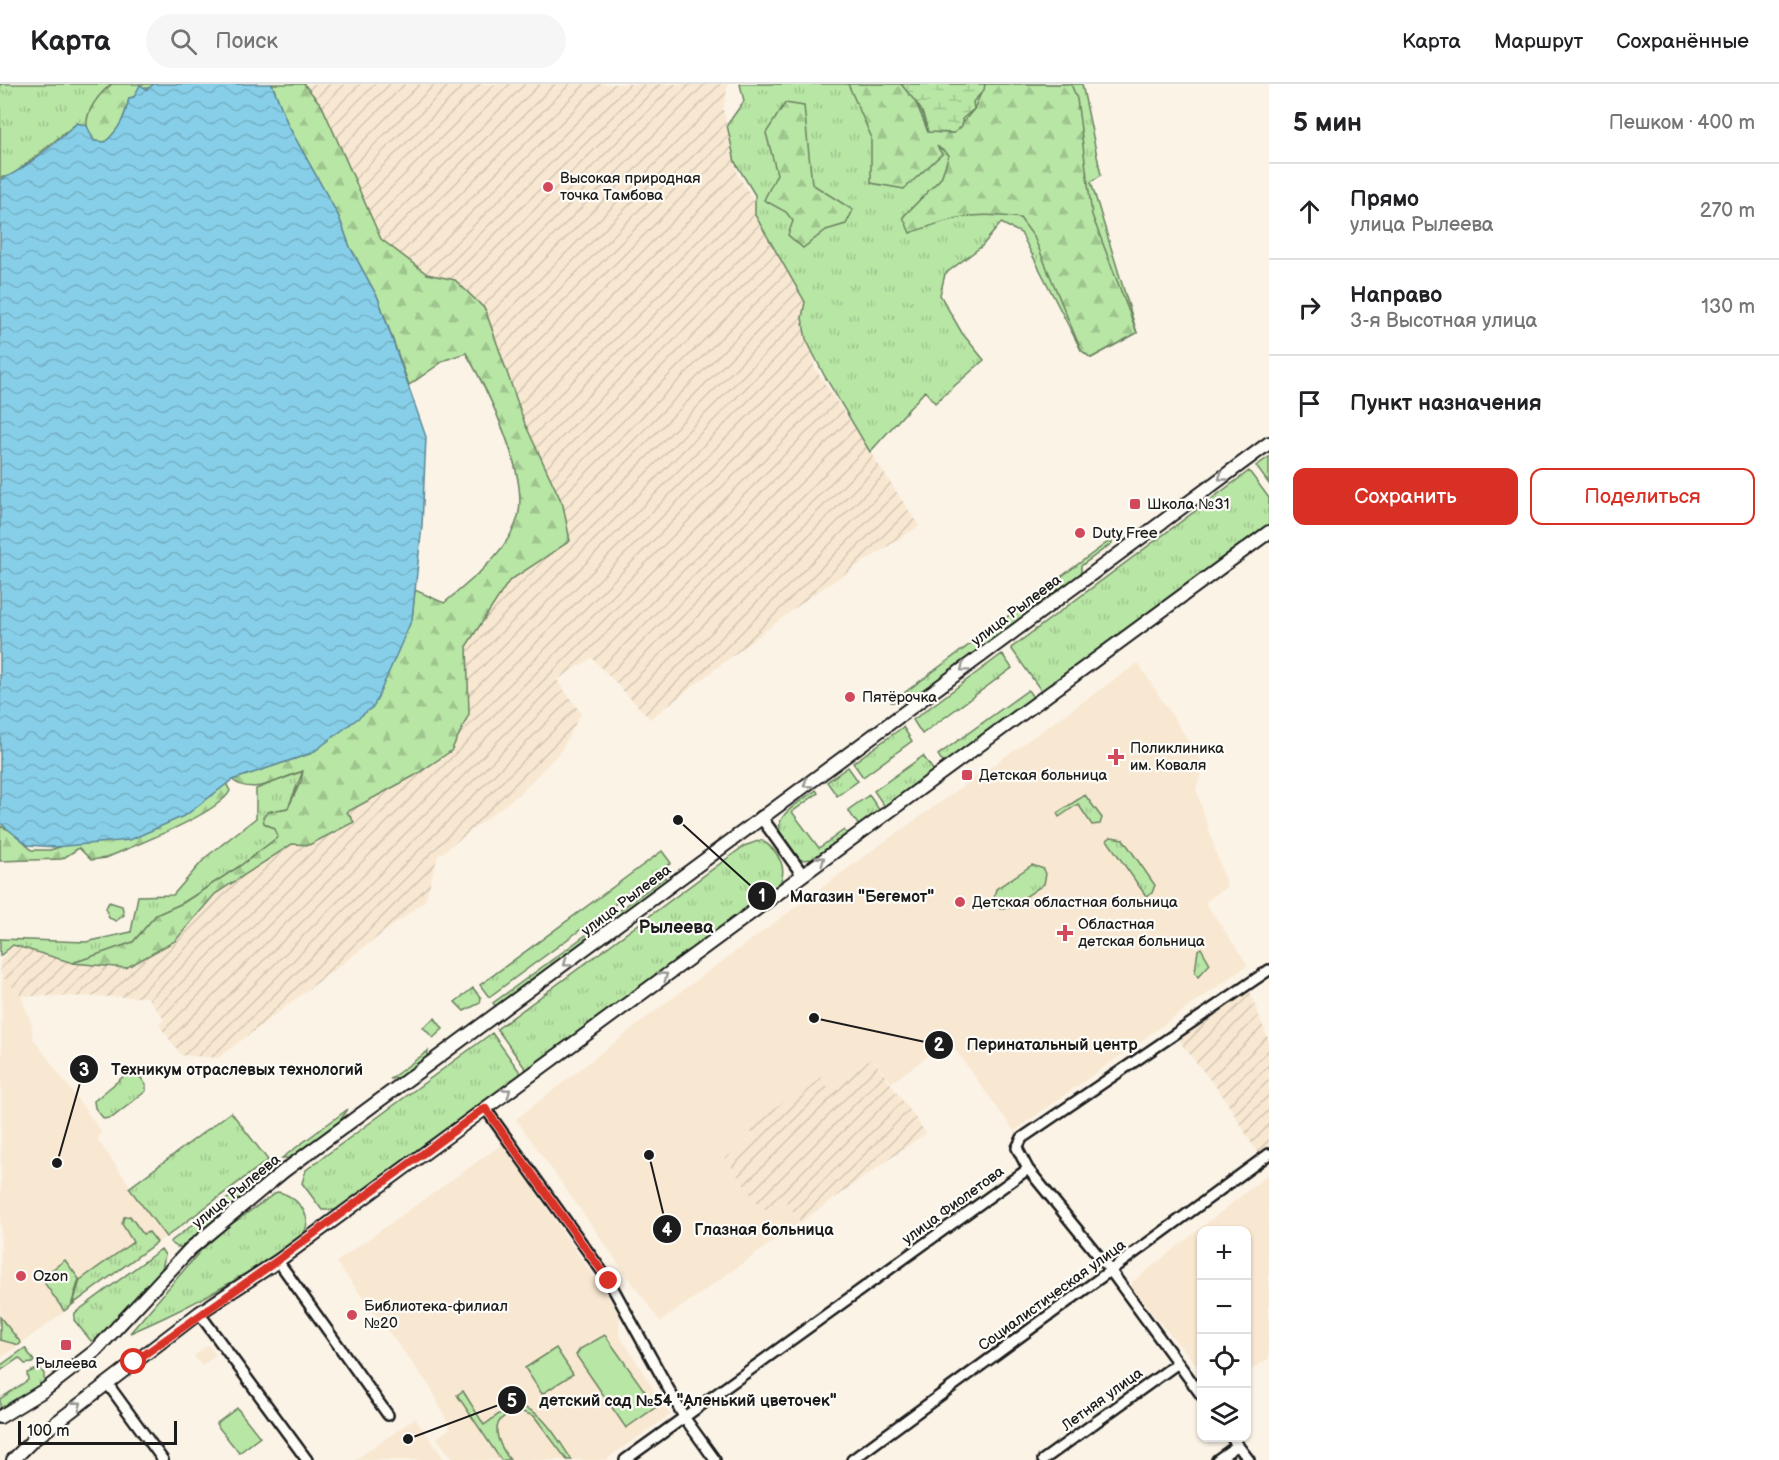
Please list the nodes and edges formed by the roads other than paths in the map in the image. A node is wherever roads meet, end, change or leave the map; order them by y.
1 (1269, 442) edge
2 (1269, 532) edge
3 (761, 817) junction
4 (802, 874) junction
5 (1269, 970) edge
6 (485, 1108) junction
7 (1269, 1154) edge
8 (1028, 1169) junction
9 (278, 1260) junction
10 (1110, 1270) junction
11 (199, 1314) junction
12 (1178, 1363) junction
13 (107, 1383) junction
14 (1197, 1389) edge
15 (388, 1415) dead end
16 (0, 1417) edge
17 (684, 1417) junction
18 (1234, 1442) edge
19 (1236, 1442) edge
20 (13, 1460) edge
21 (163, 1460) edge
22 (307, 1460) edge
23 (625, 1460) edge
24 (715, 1460) edge
25 (852, 1460) edge
26 (1043, 1460) edge
27 (1216, 1460) edge
28 (1249, 1460) edge

1 -> 3 main road, улица Рылеева
4 -> 2 main road
3 - 4 street
3 -> 16 main road, улица Рылеева
6 -> 4 main road
5 - 8 street, улица Фиолетова
6 - 9 main road
6 - 17 street
7 - 10 street, Социалистическая улица
8 - 10 street
8 - 17 street, улица Фиолетова
9 - 11 main road
9 - 15 street
10 - 12 street
10 - 25 street, Социалистическая улица
11 - 13 main road
11 - 22 street
12 - 14 street
12 - 26 street, Летняя улица
20 -> 13 main road
13 - 21 street
17 - 23 street, улица Фиолетова
17 - 24 street
18 - 27 street
19 - 28 street

